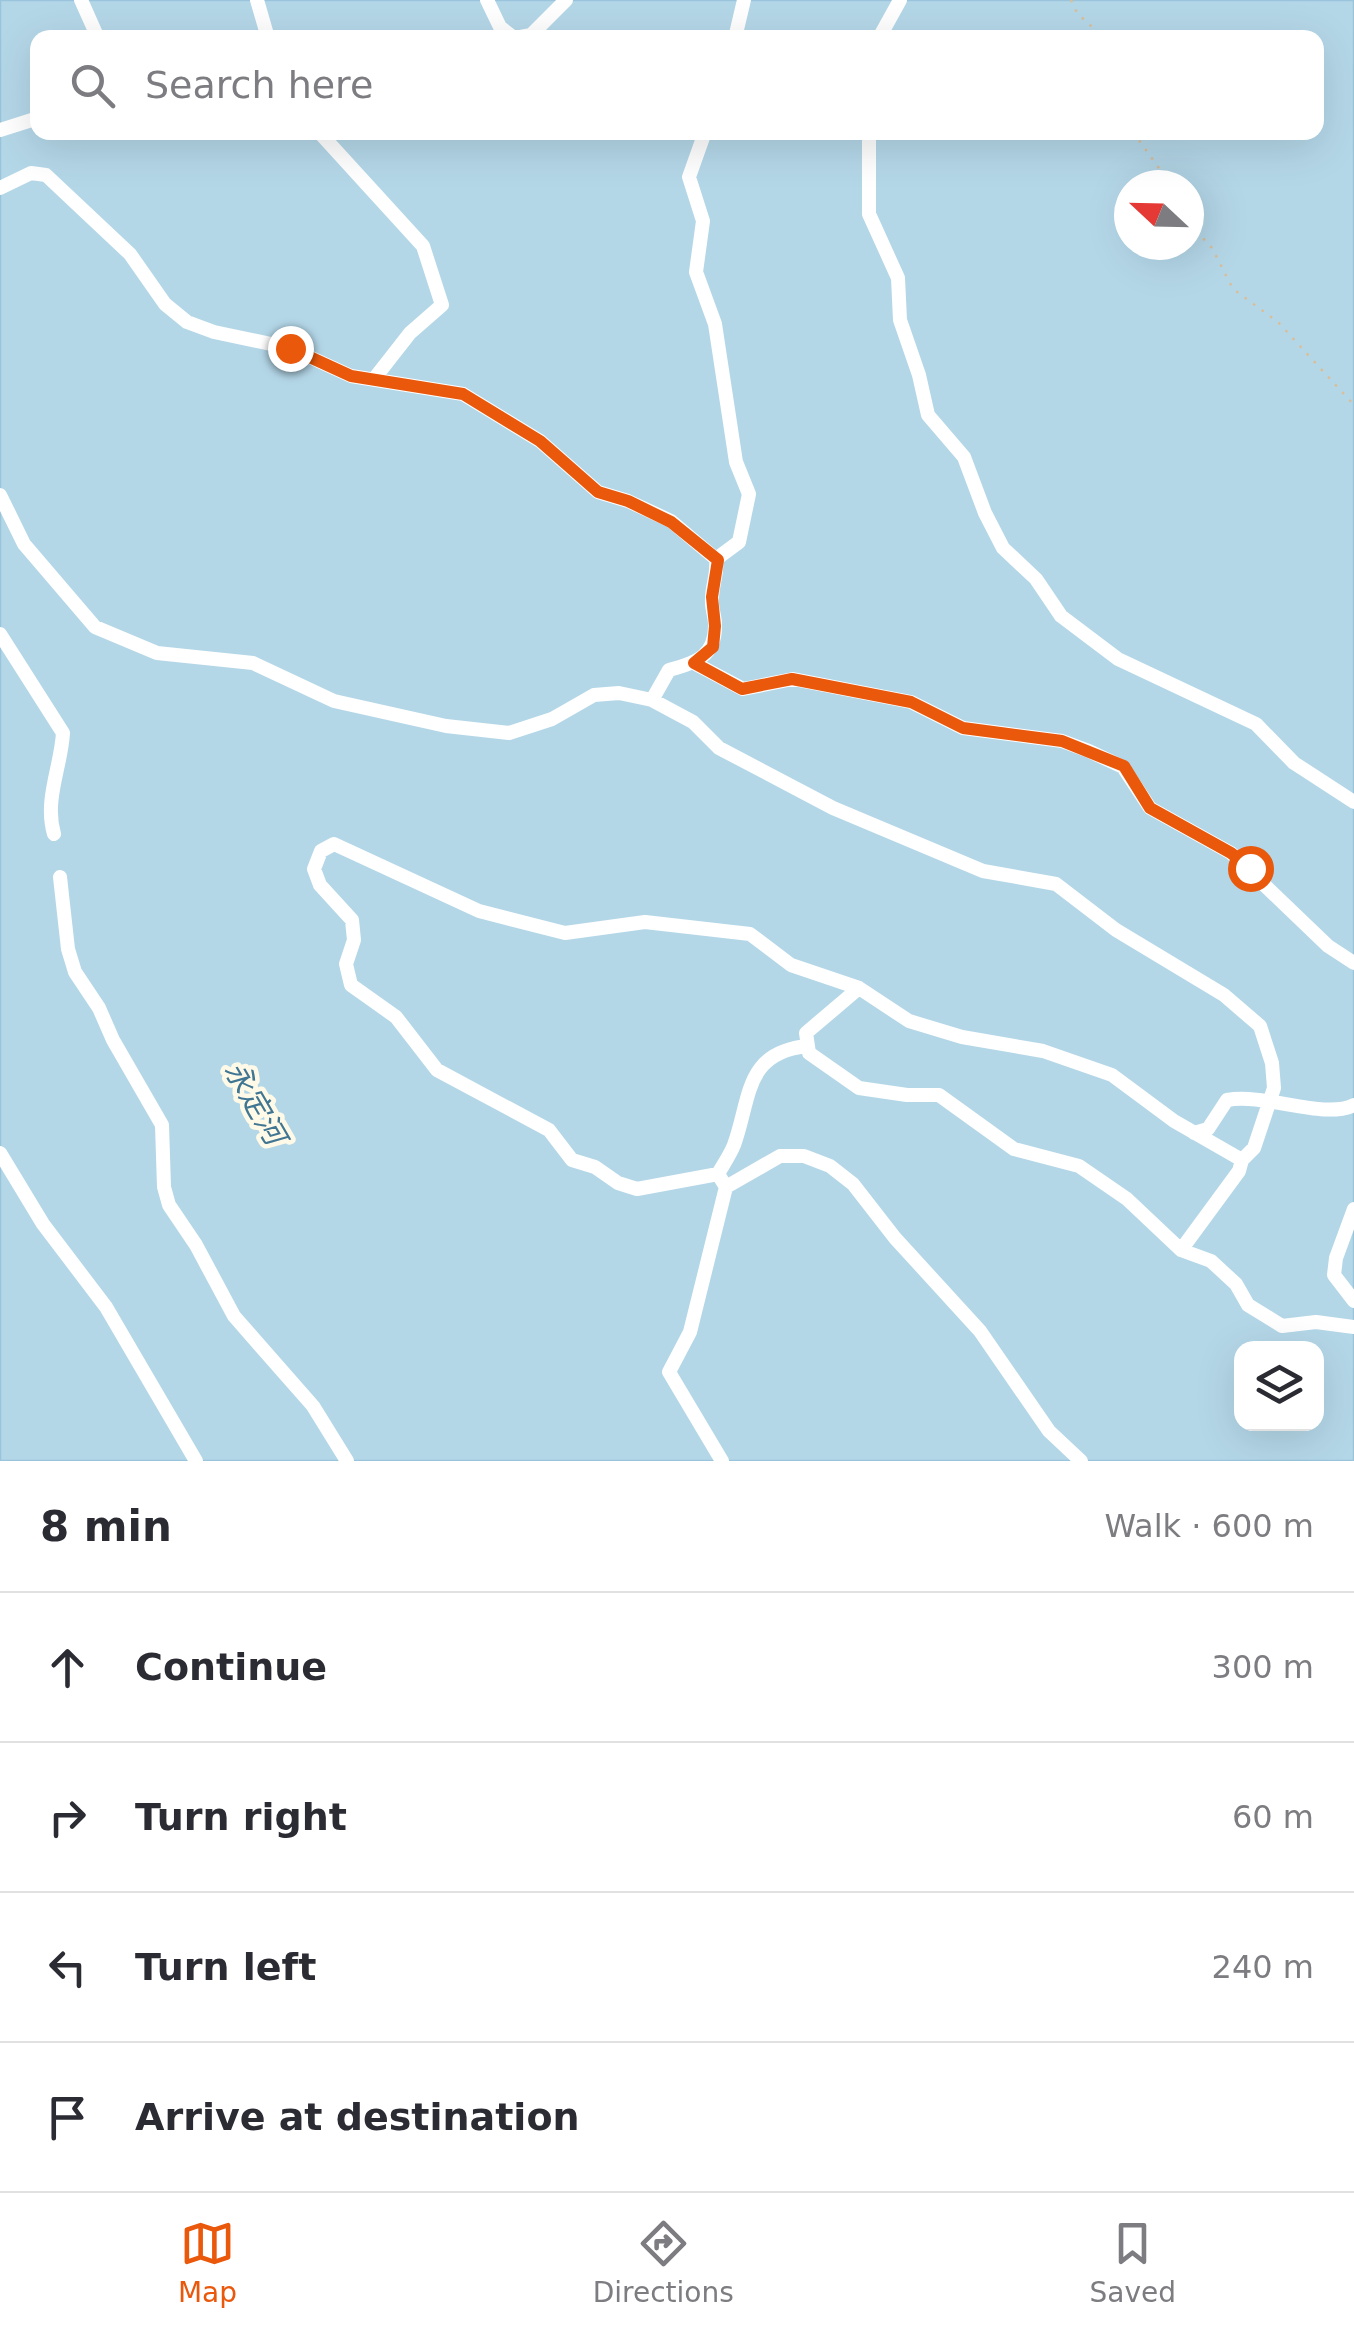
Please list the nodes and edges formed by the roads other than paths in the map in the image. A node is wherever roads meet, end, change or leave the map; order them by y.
1 (80, 0) edge
2 (257, 0) edge
3 (487, 0) edge
4 (566, 0) edge
5 (744, 0) edge
6 (900, 0) edge
7 (94, 30) edge
8 (266, 30) edge
9 (504, 30) edge
10 (537, 30) edge
11 (737, 30) edge
12 (883, 30) edge
13 (30, 121) edge
14 (0, 130) edge
15 (326, 140) edge
16 (701, 140) edge
17 (869, 140) edge
18 (0, 188) edge
19 (374, 379) junction
20 (0, 494) edge
21 (716, 559) junction
22 (0, 634) edge
23 (694, 663) junction
24 (652, 700) junction
25 (1354, 802) edge
26 (54, 834) dead end
27 (60, 877) dead end
28 (1354, 962) edge
29 (859, 988) junction
30 (808, 1046) junction
31 (1270, 1099) junction
32 (1354, 1105) edge
33 (1194, 1132) junction
34 (0, 1154) edge
35 (1242, 1160) junction
36 (722, 1180) junction
37 (1354, 1209) edge
38 (1180, 1250) junction
39 (1354, 1301) edge
40 (1354, 1328) edge
41 (196, 1461) edge
42 (347, 1461) edge
43 (722, 1461) edge
44 (1081, 1461) edge

1 - 7 street
2 - 8 street
3 - 9 street
4 - 10 street
5 - 11 street
6 - 12 street
13 - 14 street
15 - 19 street
16 - 21 street
17 - 25 street
18 - 19 street
19 - 21 street
20 - 24 street
21 - 23 street
22 - 26 street
23 - 24 street
23 - 28 street
24 - 31 street
27 - 42 street
29 - 30 street
29 - 33 street
29 - 36 street
30 - 36 street
30 - 38 street
31 - 32 street
31 - 33 street
31 - 35 street
33 - 35 street
34 - 41 street
35 - 38 street
36 - 43 street
36 - 44 street
37 - 39 street
38 - 40 street

